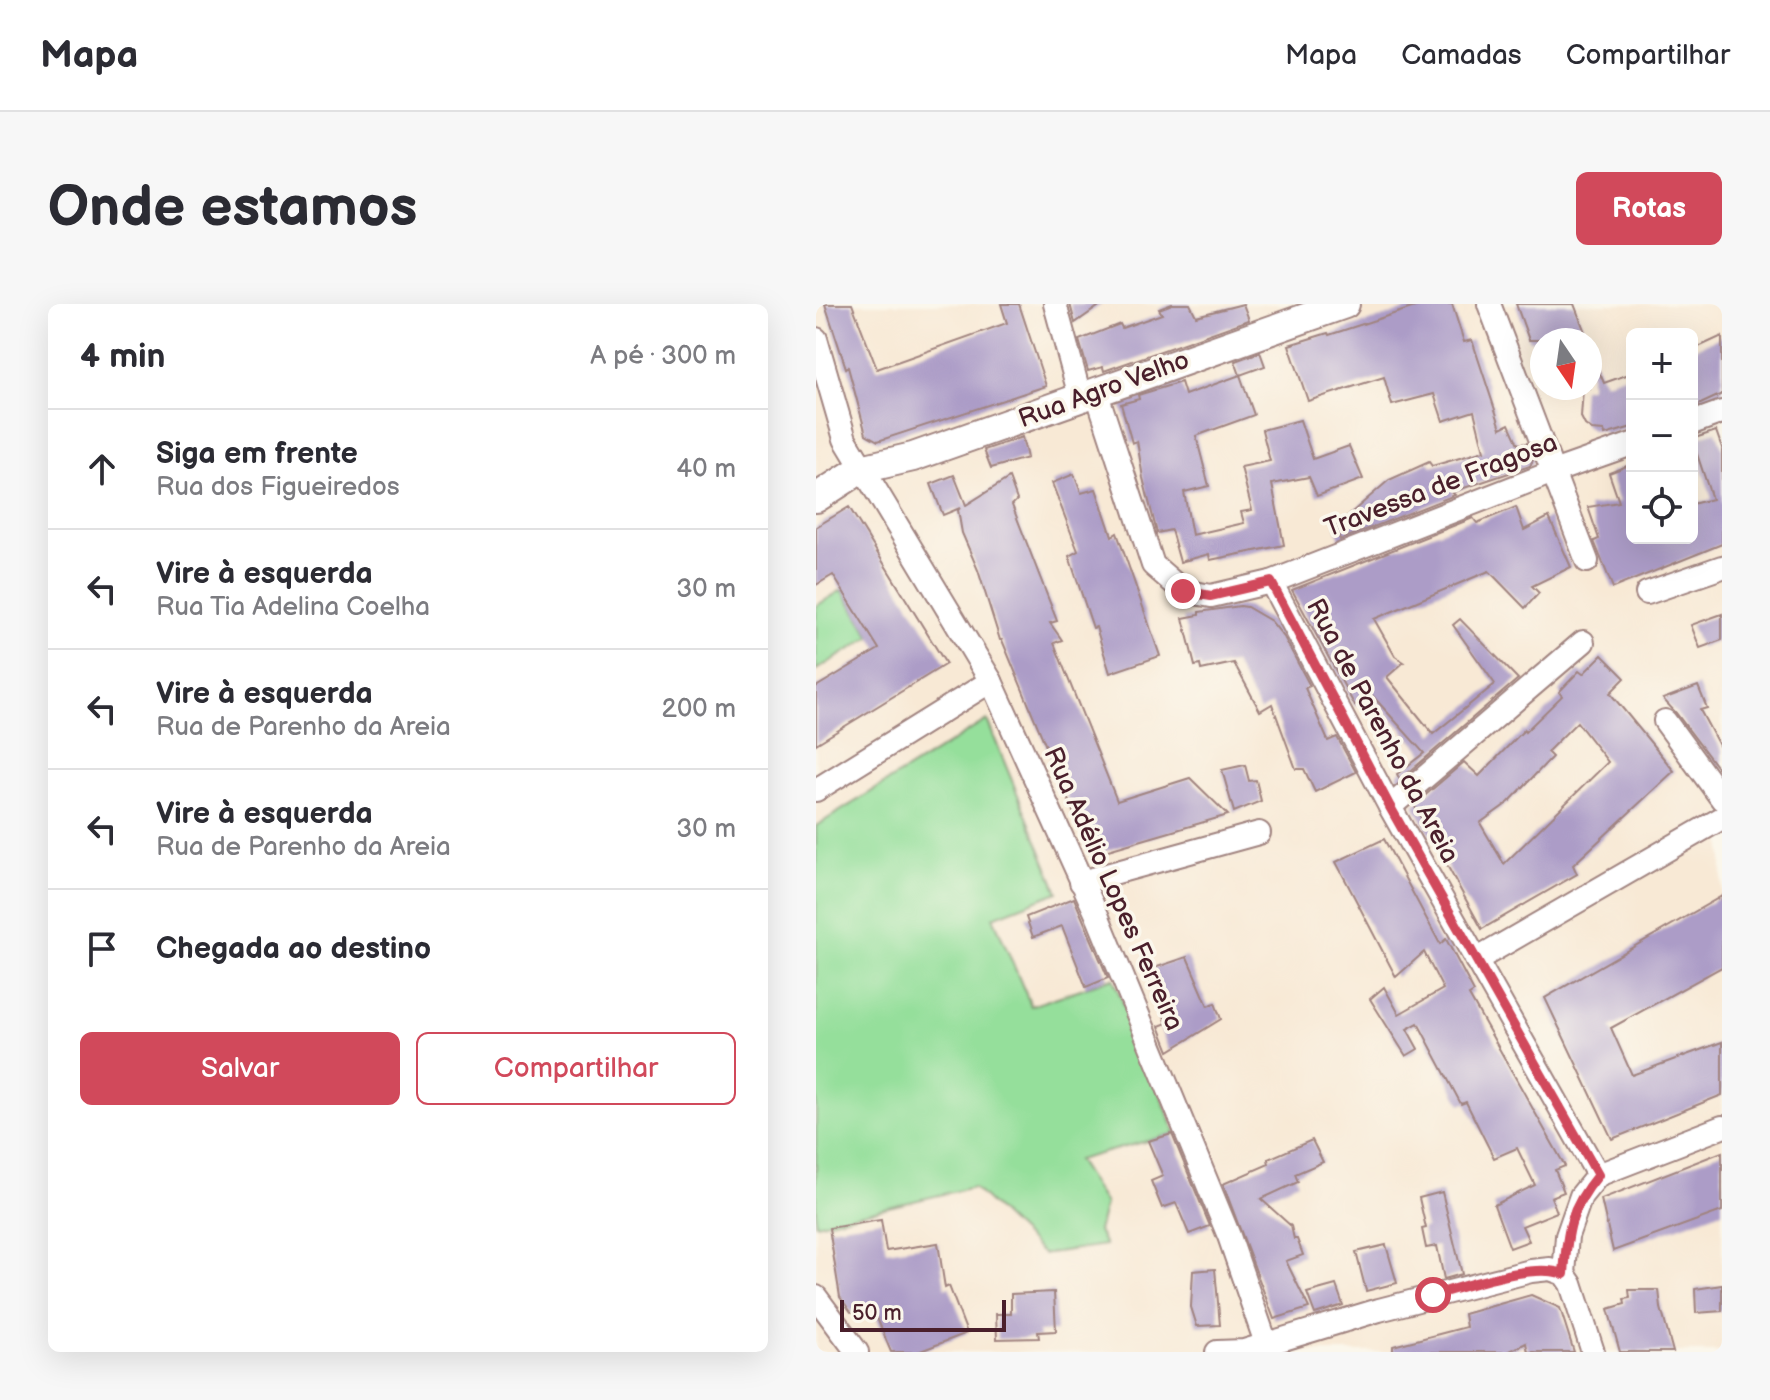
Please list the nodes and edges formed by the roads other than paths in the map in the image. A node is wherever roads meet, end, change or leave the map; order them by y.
1 (1055, 304) edge
2 (1345, 304) edge
3 (1489, 304) edge
4 (816, 339) edge
5 (1089, 397) junction
6 (1722, 412) edge
7 (1698, 421) edge
8 (1626, 446) edge
9 (861, 469) junction
10 (1553, 472) junction
11 (816, 498) edge
12 (1587, 561) dead end
13 (1722, 567) edge
14 (1271, 582) junction
15 (1647, 593) dead end
16 (1583, 642) dead end
17 (991, 681) junction
18 (1665, 721) dead end
19 (816, 790) edge
20 (1722, 799) edge
21 (1390, 807) junction
22 (1722, 818) edge
23 (1259, 833) dead end
24 (1081, 882) junction
25 (1476, 960) junction
26 (1722, 1127) edge
27 (1598, 1175) junction
28 (1564, 1274) junction
29 (816, 1297) edge
30 (1268, 1348) edge
31 (857, 1352) edge
32 (1217, 1352) edge
33 (1593, 1352) edge

1 - 5 street, Rua de Parenho da Areia
2 - 5 street, Rua Agro Velho
3 - 10 street
4 - 9 street, Rua Adélio Lopes Ferreira
5 - 9 street, Rua Agro Velho
5 - 14 street, Rua de Parenho da Areia
6 - 7 street
8 - 10 street, Travessa de Fragosa
9 - 11 street, Rua Agro Velho
9 - 17 street, Rua Adélio Lopes Ferreira
10 - 12 street
10 - 14 street, Travessa de Fragosa
13 - 15 street
14 - 21 street, Rua de Parenho da Areia
16 - 21 street
17 - 19 street
17 - 24 street, Rua Adélio Lopes Ferreira
18 - 20 street
21 - 25 street, Rua de Parenho da Areia
22 - 25 street
23 - 24 street
24 - 30 street, Rua Adélio Lopes Ferreira
25 - 27 street, Rua de Parenho da Areia
26 - 27 street
27 - 28 street
28 - 30 street
28 - 33 street
29 - 31 street
30 - 32 street

